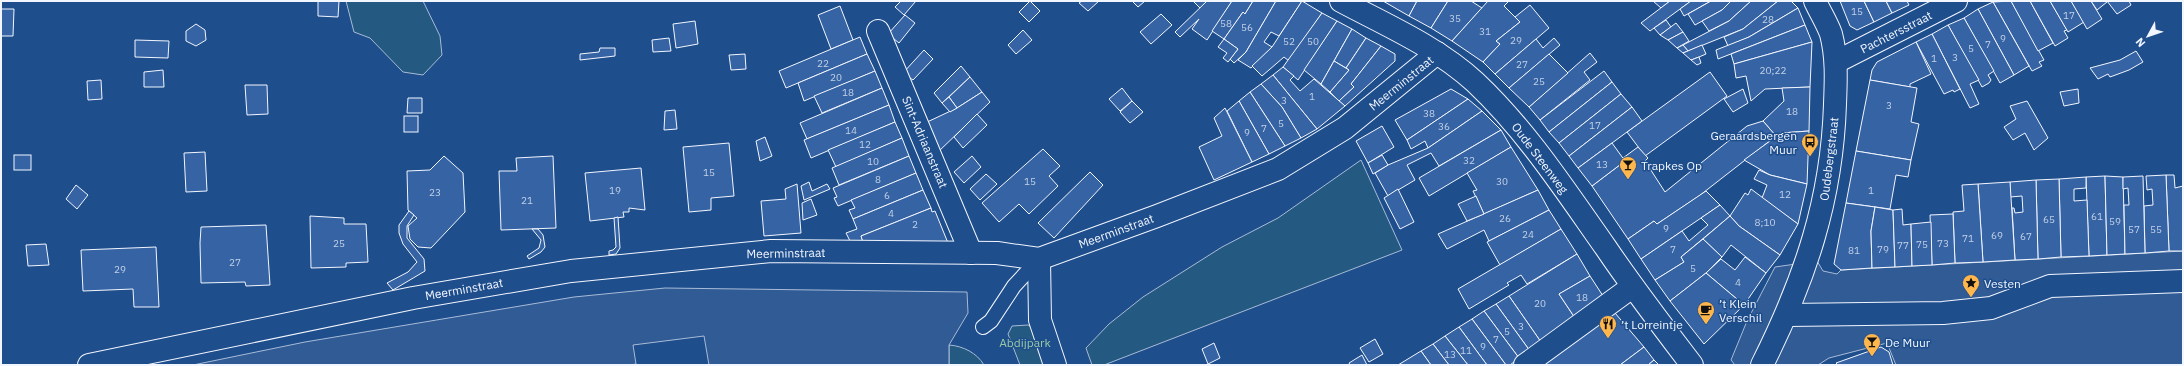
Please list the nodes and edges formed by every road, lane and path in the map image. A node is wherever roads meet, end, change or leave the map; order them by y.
1 (1341, 1) edge
2 (1815, 1) edge
3 (1956, 1) edge
4 (878, 31) dead end
5 (1438, 53) junction
6 (1836, 62) junction
7 (971, 253) junction
8 (1039, 259) junction
9 (2183, 280) edge
10 (1632, 287) junction
11 (1788, 315) junction
12 (984, 327) dead end
13 (89, 365) edge
14 (1054, 365) edge
15 (1525, 365) edge
16 (1692, 365) edge
17 (1762, 365) edge

1 - 5 street, Oude Steenweg
2 - 6 street, Oudebergstraat
3 - 6 street, Pachtersstraat
4 - 7 street, Sint-Adriaanstraat
5 - 8 street, Meerminstraat
5 - 10 street, Oude Steenweg
6 - 11 street, Oudebergstraat
7 - 8 street, Meerminstraat
7 - 13 street, Meerminstraat
8 - 12 lane
8 - 14 street
9 - 11 street
10 - 15 street
10 - 16 street, Oude Steenweg
11 - 17 street

